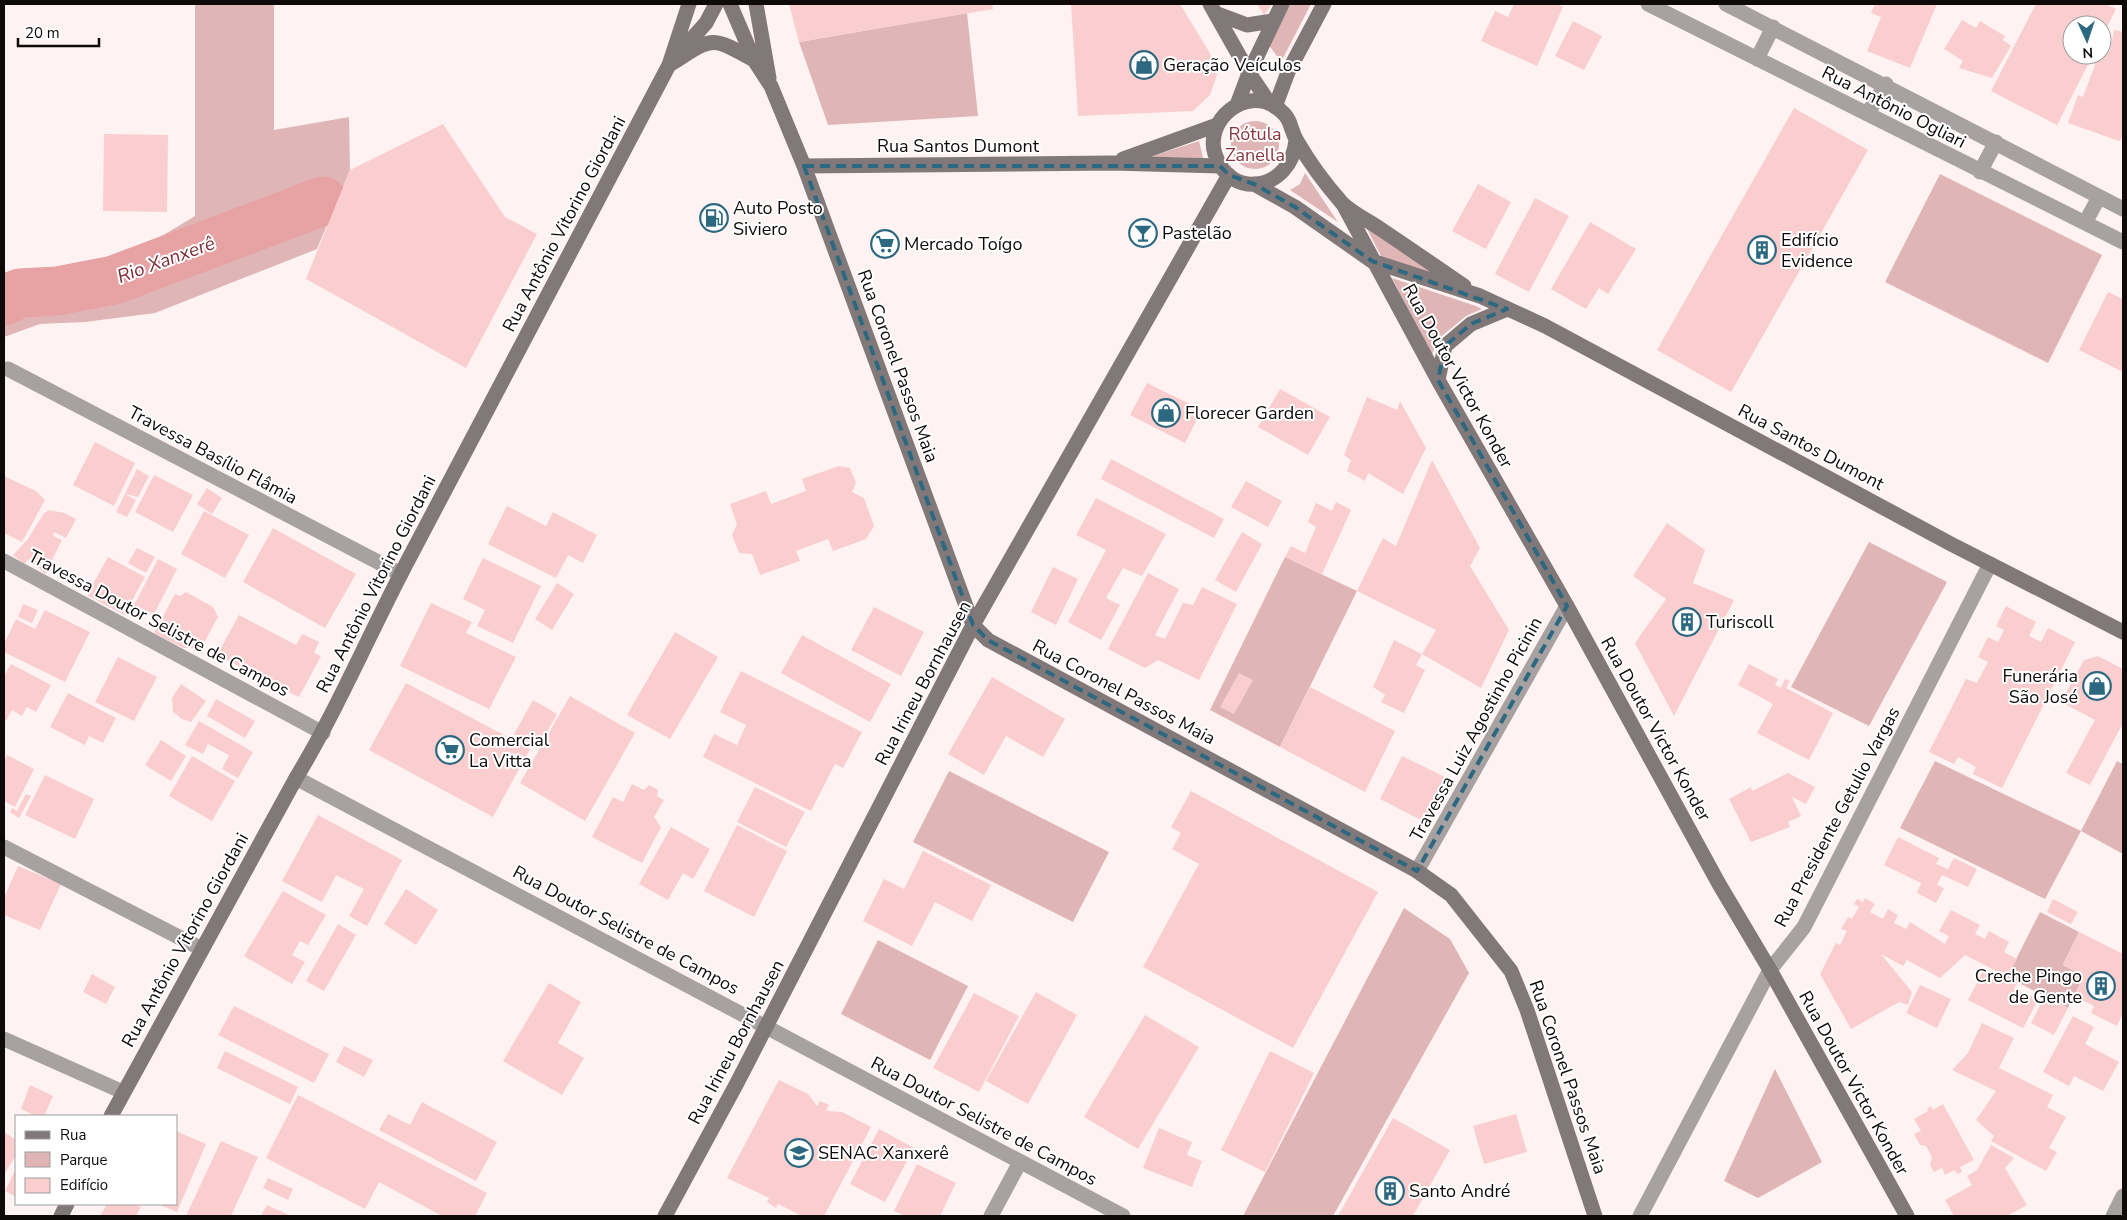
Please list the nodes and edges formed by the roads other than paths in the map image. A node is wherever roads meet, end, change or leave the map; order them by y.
1 (689, 4) edge
2 (716, 4) edge
3 (730, 4) edge
4 (756, 4) edge
5 (1282, 4) edge
6 (1323, 4) edge
7 (1648, 4) edge
8 (1726, 4) edge
9 (1213, 8) edge
10 (1273, 21) junction
11 (1773, 27) junction
12 (1756, 59) junction
13 (754, 60) junction
14 (669, 65) junction
15 (1249, 73) junction
16 (1886, 84) junction
17 (771, 86) junction
18 (1237, 105) junction
19 (1273, 105) junction
20 (1867, 114) junction
21 (1217, 124) junction
22 (1296, 140) junction
23 (1996, 142) junction
24 (1112, 163) junction
25 (804, 166) junction
26 (1224, 170) junction
27 (1980, 172) junction
28 (1254, 184) junction
29 (2099, 197) junction
30 (1343, 204) junction
31 (2123, 209) edge
32 (2085, 223) junction
33 (2123, 242) edge
34 (1372, 260) junction
35 (1480, 296) junction
36 (1507, 309) junction
37 (8, 369) dead end
38 (1438, 380) junction
39 (4, 561) edge
40 (1990, 564) junction
41 (401, 574) junction
42 (1567, 606) junction
43 (973, 625) junction
44 (2123, 632) edge
45 (323, 732) junction
46 (296, 778) junction
47 (4, 847) edge
48 (1417, 871) junction
49 (202, 949) junction
50 (1770, 970) junction
51 (767, 1026) junction
52 (4, 1039) edge
53 (123, 1092) junction
54 (112, 1115) edge
55 (1020, 1162) junction
56 (2123, 1196) edge
57 (666, 1216) edge
58 (991, 1216) edge
59 (1123, 1216) edge
60 (1596, 1216) edge
61 (1640, 1216) edge
62 (1907, 1216) edge
63 (2113, 1216) edge

1 - 14 main road, Rua Antônio Vitorino Giordani
2 - 14 main road, Rua Antônio Vitorino Giordani
3 - 13 main road, Rua Coronel Passos Maia
4 - 17 main road, Rua Coronel Passos Maia
5 - 10 main road
6 - 19 main road
7 - 12 street, Rua Antônio Ogliari
8 - 11 street, Rua Antônio Ogliari
9 - 10 main road
9 - 15 main road
10 - 15 main road
11 - 12 street
11 - 16 street, Rua Antônio Ogliari
12 - 20 street, Rua Antônio Ogliari
13 - 14 main road
13 - 17 main road, Rua Coronel Passos Maia
14 - 41 main road, Rua Antônio Vitorino Giordani
15 - 18 main road
15 - 19 main road
16 - 20 street
16 - 23 street, Rua Antônio Ogliari
17 - 25 main road, Rua Coronel Passos Maia
18 - 19 main road
18 - 21 main road
19 - 22 main road
20 - 27 street, Rua Antônio Ogliari
21 - 24 main road
21 - 26 main road
22 - 28 main road
22 - 30 main road, Rua Santos Dumont
23 - 27 street
23 - 29 street, Rua Antônio Ogliari
24 - 25 main road, Rua Santos Dumont
24 - 26 main road, Rua Santos Dumont
25 - 43 main road, Rua Coronel Passos Maia
26 - 28 main road
26 - 43 main road, Rua Irineu Bornhausen
27 - 32 street, Rua Antônio Ogliari
28 - 34 main road
29 - 31 street, Rua Antônio Ogliari
29 - 32 street
30 - 34 main road, Rua Doutor Victor Konder
30 - 35 main road, Rua Santos Dumont
32 - 33 street, Rua Antônio Ogliari
34 - 35 main road, Rua Santos Dumont
34 - 38 main road, Rua Doutor Victor Konder
35 - 36 main road, Rua Santos Dumont
36 - 38 main road
36 - 40 main road, Rua Santos Dumont
37 - 41 street, Travessa Basílio Flâmia
38 - 42 main road, Rua Doutor Victor Konder
39 - 45 street, Travessa Doutor Selistre de Campos
40 - 44 main road, Rua Santos Dumont
40 - 50 street, Rua Presidente Getulio Vargas
41 - 45 main road, Rua Antônio Vitorino Giordani
42 - 48 street, Travessa Luiz Agostinho Picinin
42 - 50 main road, Rua Doutor Victor Konder
43 - 48 main road, Rua Coronel Passos Maia
43 - 51 main road, Rua Irineu Bornhausen
45 - 46 main road, Rua Antônio Vitorino Giordani
46 - 49 main road, Rua Antônio Vitorino Giordani
46 - 51 street, Rua Doutor Selistre de Campos
47 - 49 street
48 - 60 main road, Rua Coronel Passos Maia
49 - 53 main road, Rua Antônio Vitorino Giordani
50 - 61 street, Rua Presidente Getulio Vargas
50 - 62 main road, Rua Doutor Victor Konder
51 - 55 street, Rua Doutor Selistre de Campos
51 - 57 main road, Rua Irineu Bornhausen
52 - 53 street
53 - 54 main road, Rua Antônio Vitorino Giordani
55 - 58 street
55 - 59 street, Rua Doutor Selistre de Campos
56 - 63 street

